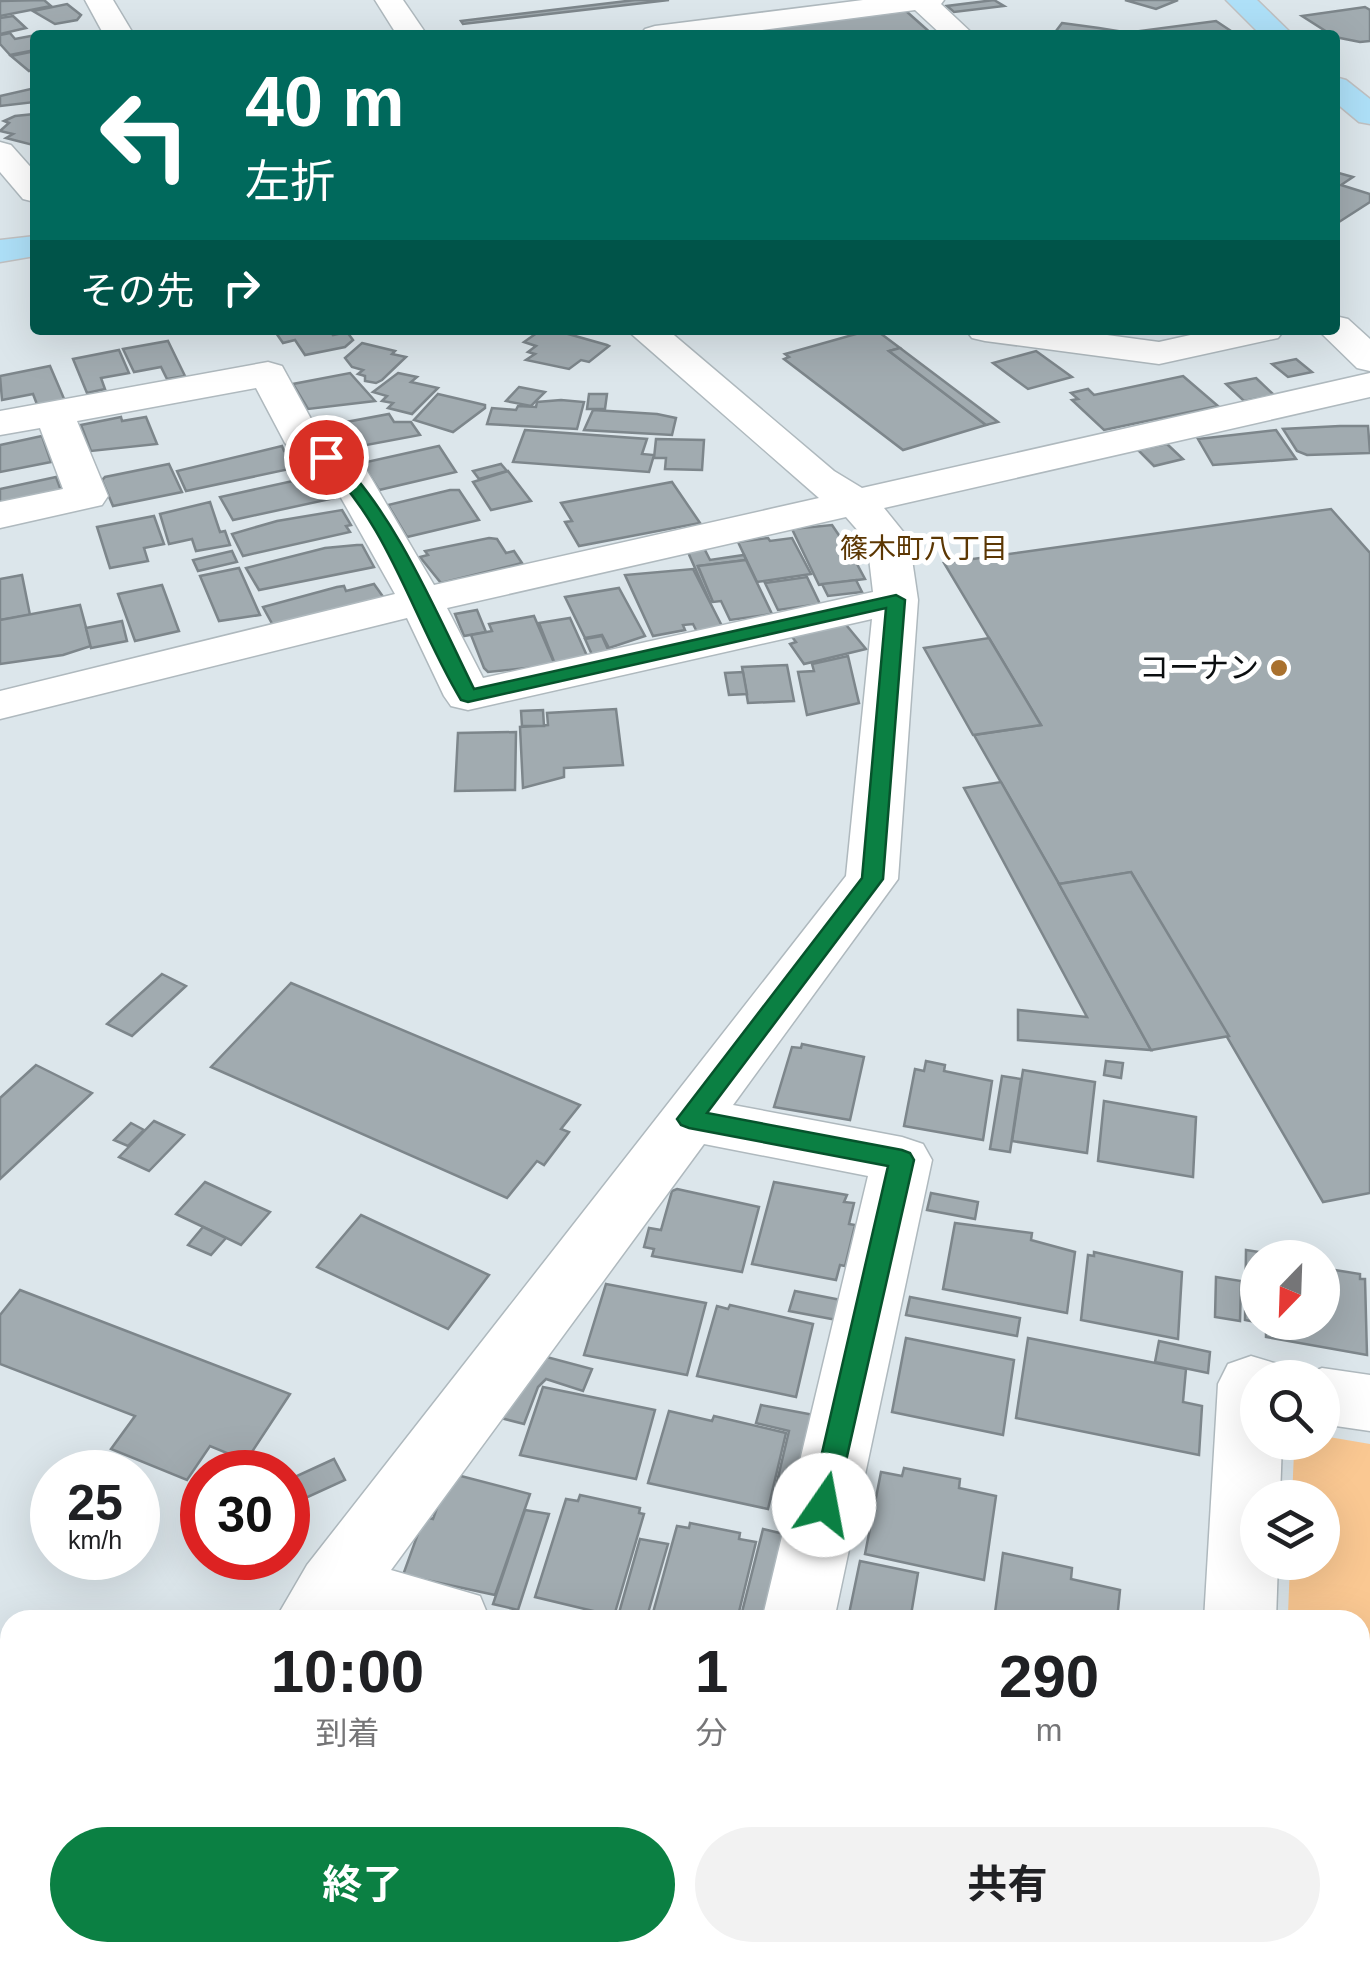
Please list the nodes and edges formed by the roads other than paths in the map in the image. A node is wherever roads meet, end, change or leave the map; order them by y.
1 (98, 0) edge
2 (426, 0) edge
3 (930, 0) edge
4 (1240, 0) edge
5 (921, 1) edge
6 (390, 2) edge
7 (116, 30) edge
8 (409, 30) edge
9 (694, 30) edge
10 (953, 30) edge
11 (1273, 30) edge
12 (1341, 71) edge
13 (1370, 116) edge
14 (14, 153) edge
15 (30, 183) edge
16 (30, 247) edge
17 (0, 250) edge
18 (1340, 332) edge
19 (652, 335) edge
20 (1025, 335) edge
21 (1241, 335) edge
22 (1370, 360) edge
23 (1370, 385) edge
24 (54, 413) junction
25 (0, 424) edge
26 (855, 502) junction
27 (0, 515) edge
28 (896, 600) junction
29 (422, 601) junction
30 (0, 705) edge
31 (689, 1119) junction
32 (1340, 1399) edge
33 (1370, 1403) edge
34 (1248, 1460) edge
35 (321, 1604) edge
36 (371, 1610) edge
37 (800, 1610) edge
38 (1241, 1610) edge

1 - 7 street
2 - 6 street
3 - 5 street
4 - 11 main road
5 - 9 street
5 - 10 street
6 - 8 street
12 - 13 main road
14 - 15 street
16 - 17 main road
18 - 22 street
19 - 26 street
20 - 21 street
23 - 26 street
24 - 25 street
24 - 27 street
24 - 29 street
26 - 28 street
26 - 29 street
28 - 29 street
28 - 31 street
29 - 30 street
31 - 35 street
31 - 37 street
32 - 33 street
34 - 38 street
35 - 36 street

